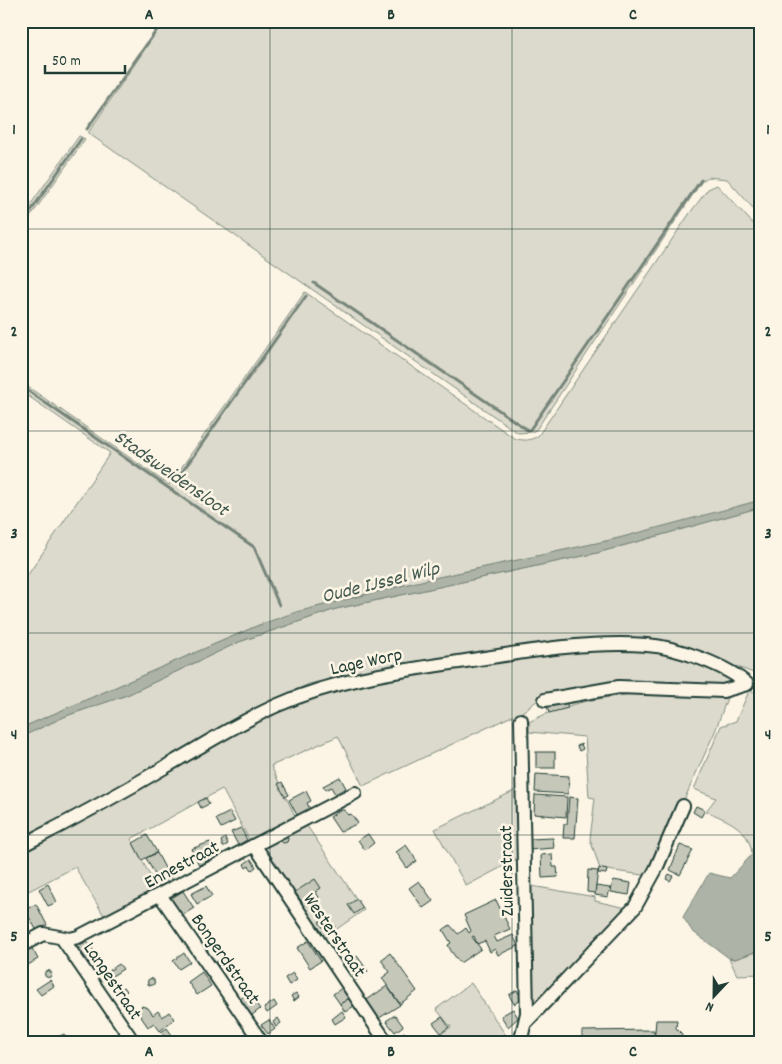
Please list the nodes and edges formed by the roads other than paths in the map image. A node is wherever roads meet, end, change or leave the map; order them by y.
1 (545, 700) dead end
2 (521, 720) dead end
3 (355, 793) dead end
4 (683, 806) dead end
5 (21, 846) edge
6 (255, 846) junction
7 (160, 895) junction
8 (62, 938) junction
9 (21, 946) edge
10 (526, 1022) junction
11 (134, 1043) edge
12 (262, 1043) edge
13 (387, 1043) edge
14 (520, 1043) edge

1 - 5 street, Lage Worp
2 - 10 street, Zuiderstraat
3 - 6 street, Ennestraat
4 - 10 street, Zuiderstraat
6 - 7 street, Ennestraat
6 - 13 street, Westerstraat
7 - 8 street, Ennestraat
7 - 12 street, Bongerdstraat
8 - 9 street, Ennestraat
8 - 11 street, Langestraat
10 - 14 street, Zuiderstraat

